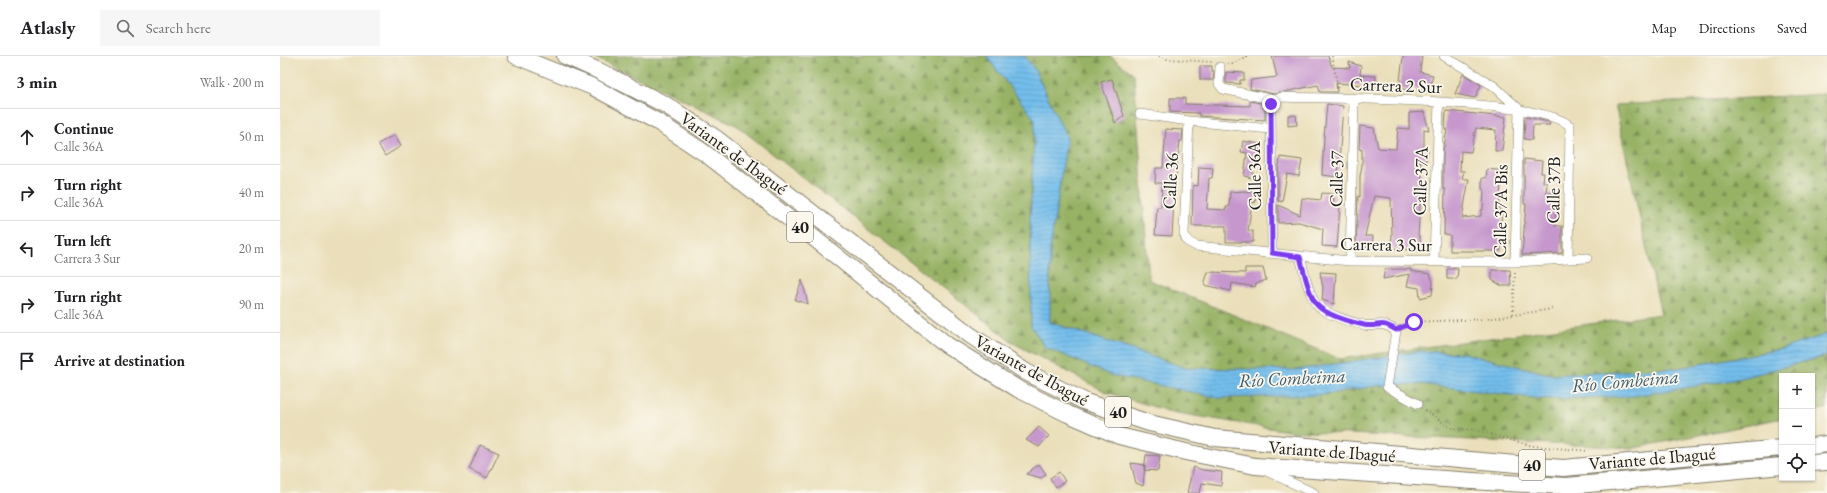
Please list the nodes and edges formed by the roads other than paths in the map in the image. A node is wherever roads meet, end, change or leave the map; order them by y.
1 (565, 56) edge
2 (1444, 56) edge
3 (518, 57) edge
4 (1221, 64) road end
5 (1354, 99) junction
6 (1275, 100) junction
7 (1439, 102) junction
8 (1519, 110) junction
9 (1140, 114) dead end
10 (1189, 122) junction
11 (1567, 123) joint
12 (1270, 129) junction
13 (1187, 241) joint
14 (1272, 253) junction
15 (1300, 257) junction
16 (1587, 258) dead end
17 (1568, 259) junction
18 (1350, 260) junction
19 (1434, 261) junction
20 (1515, 262) junction
21 (1418, 404) road end
22 (1827, 444) edge
23 (1815, 446) edge
24 (1779, 448) edge
25 (1827, 462) edge
26 (1815, 463) edge
27 (1255, 466) junction
28 (1779, 466) edge
29 (1314, 493) edge

1 - 24 highway, Variante de Ibagué / 40
2 - 8 street
3 - 27 highway, Variante de Ibagué / 40
4 - 6 street, Carrera 2 Sur
5 - 6 street, Carrera 2 Sur
5 - 7 street, Carrera 2 Sur
5 - 18 street, Calle 37
6 - 12 street, Calle 36A
7 - 8 street, Carrera 2 Sur
7 - 19 street, Calle 37A
8 - 11 street, Carrera 2 Sur
8 - 20 street, Calle 37A Bis
9 - 10 street
10 - 12 street
10 - 13 street, Calle 36
11 - 17 street, Calle 37B
12 - 14 street, Calle 36A
13 - 14 street, Carrera 3 Sur
14 - 15 street, Carrera 3 Sur
15 - 18 street, Carrera 3 Sur
15 - 21 street
16 - 17 street, Carrera 3 Sur
17 - 20 street, Carrera 3 Sur
18 - 19 street, Carrera 3 Sur
19 - 20 street, Carrera 3 Sur
22 - 23 highway
25 - 26 highway
27 - 28 highway, Variante de Ibagué / 40
27 - 29 street

